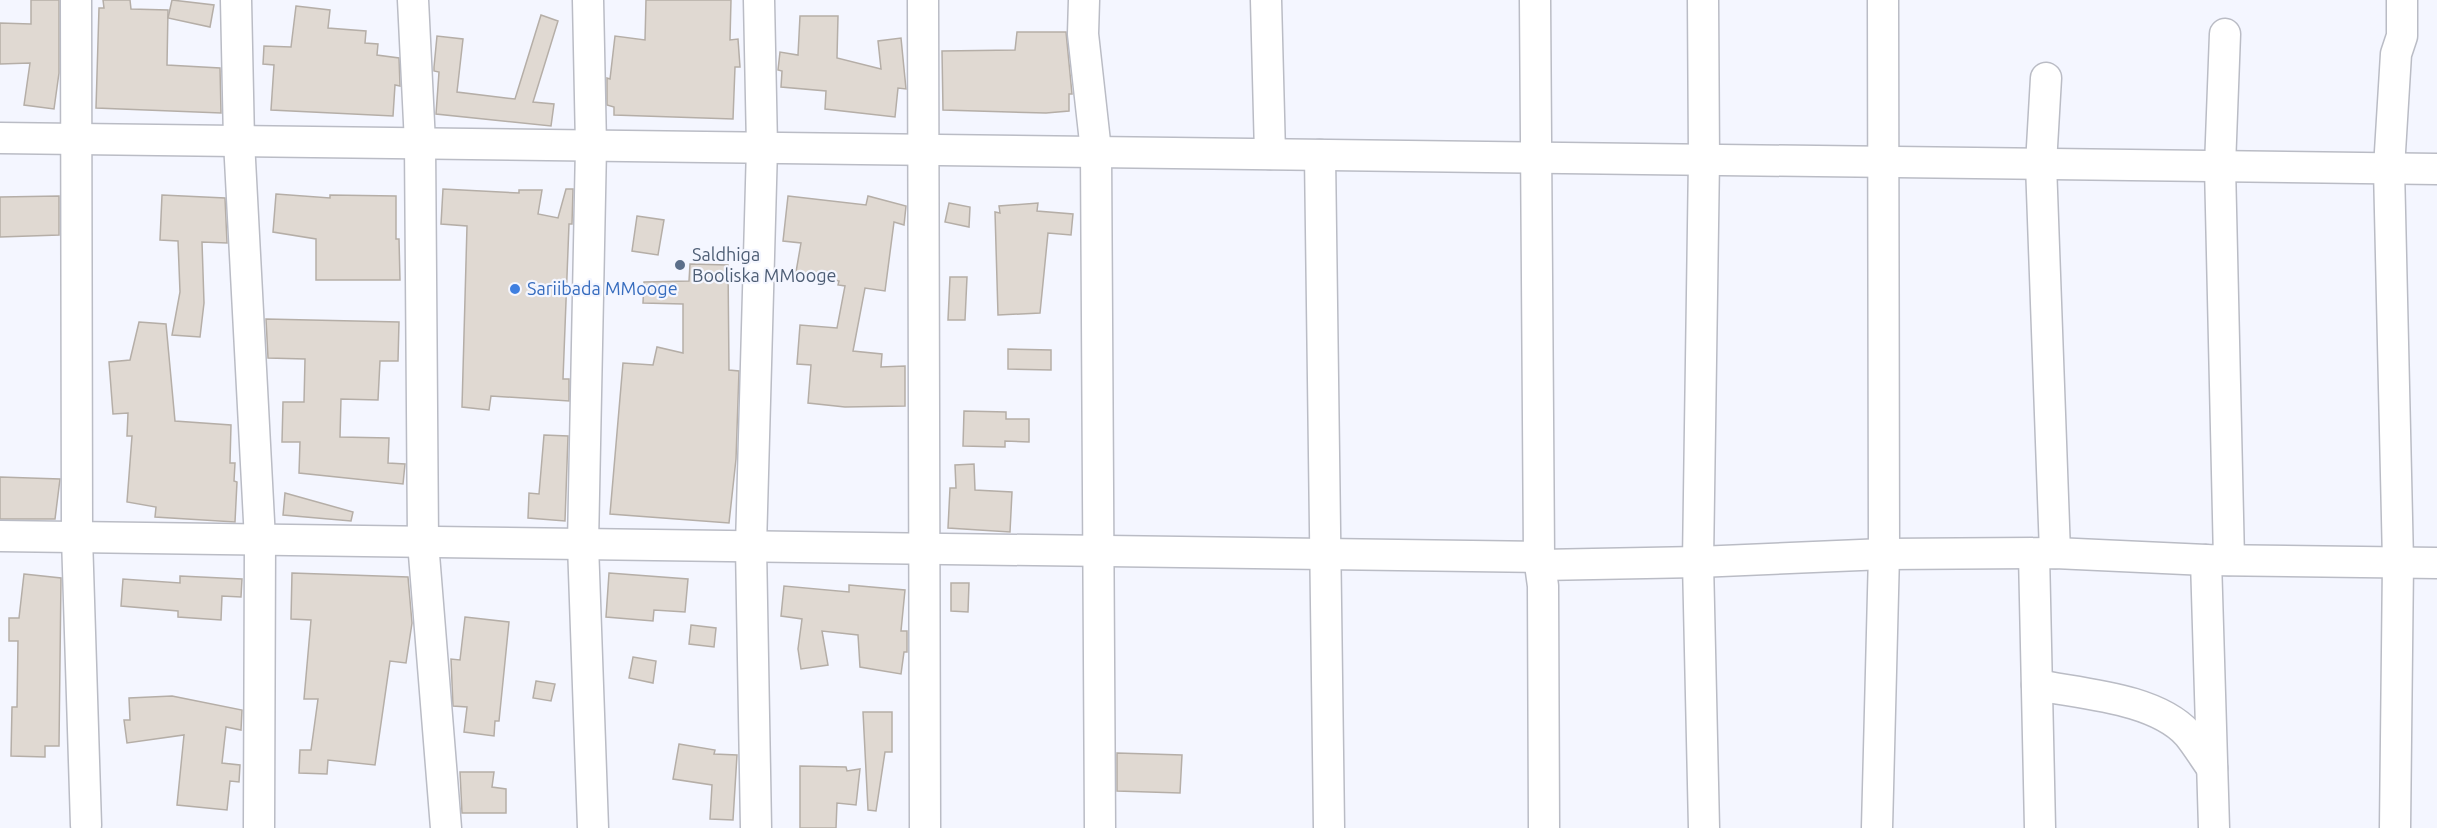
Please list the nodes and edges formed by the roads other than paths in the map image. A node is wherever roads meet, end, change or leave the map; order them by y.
1 (76, 0) edge
2 (236, 0) edge
3 (413, 0) edge
4 (588, 0) edge
5 (759, 0) edge
6 (922, 0) edge
7 (1084, 0) edge
8 (1266, 0) edge
9 (1535, 0) edge
10 (1703, 0) edge
11 (1883, 0) edge
12 (2402, 0) edge
13 (2225, 34) dead end
14 (2046, 78) dead end
15 (0, 138) edge
16 (77, 138) junction
17 (239, 141) junction
18 (420, 143) junction
19 (591, 146) junction
20 (762, 147) junction
21 (922, 149) junction
22 (1095, 152) junction
23 (1270, 154) junction
24 (1320, 155) junction
25 (1534, 158) junction
26 (1704, 159) junction
27 (1883, 162) junction
28 (2041, 164) junction
29 (2220, 166) junction
30 (2389, 168) junction
31 (2437, 169) edge
32 (0, 536) edge
33 (77, 537) junction
34 (260, 540) junction
35 (423, 542) junction
36 (583, 544) junction
37 (751, 546) junction
38 (922, 549) junction
39 (1098, 551) junction
40 (1326, 554) junction
41 (1884, 554) junction
42 (2044, 554) junction
43 (2217, 560) junction
44 (1540, 561) junction
45 (1698, 562) junction
46 (2398, 562) junction
47 (2437, 563) edge
48 (2037, 685) junction
49 (2212, 768) junction
50 (86, 825) dead end
51 (259, 828) edge
52 (446, 828) edge
53 (594, 828) edge
54 (756, 828) edge
55 (925, 828) edge
56 (1100, 828) edge
57 (1329, 828) edge
58 (1544, 828) edge
59 (1704, 828) edge
60 (1877, 828) edge
61 (2040, 828) edge
62 (2214, 828) edge
63 (2395, 828) edge

1 - 16 street
2 - 17 street
3 - 18 street
4 - 19 street
5 - 20 street
6 - 21 street
7 - 22 street
8 - 23 street
9 - 25 street
10 - 26 street
11 - 27 street
12 - 30 street
13 - 29 street
14 - 28 street
15 - 16 street
16 - 17 street
16 - 33 street
17 - 18 street
17 - 34 street
18 - 19 street
18 - 35 street
19 - 20 street
19 - 36 street
20 - 21 street
20 - 37 street
21 - 22 street
21 - 38 street
22 - 23 street
22 - 39 street
23 - 24 street
24 - 25 street
24 - 40 street
25 - 26 street
25 - 44 street
26 - 27 street
26 - 45 street
27 - 28 street
27 - 41 street
28 - 29 street
28 - 42 street
29 - 30 street
29 - 43 street
30 - 31 street
30 - 46 street
32 - 33 street
33 - 34 street
33 - 50 street
34 - 35 street
34 - 51 street
35 - 36 street
35 - 52 street
36 - 37 street
36 - 53 street
37 - 38 street
37 - 54 street
38 - 39 street
38 - 55 street
39 - 40 street
39 - 56 street
40 - 44 street
40 - 57 street
41 - 42 street
41 - 45 street
41 - 60 street
42 - 43 street
42 - 48 street
43 - 46 street
43 - 49 street
44 - 45 street
44 - 58 street
45 - 59 street
46 - 47 street
46 - 63 street
48 - 49 street
48 - 61 street
49 - 62 street

